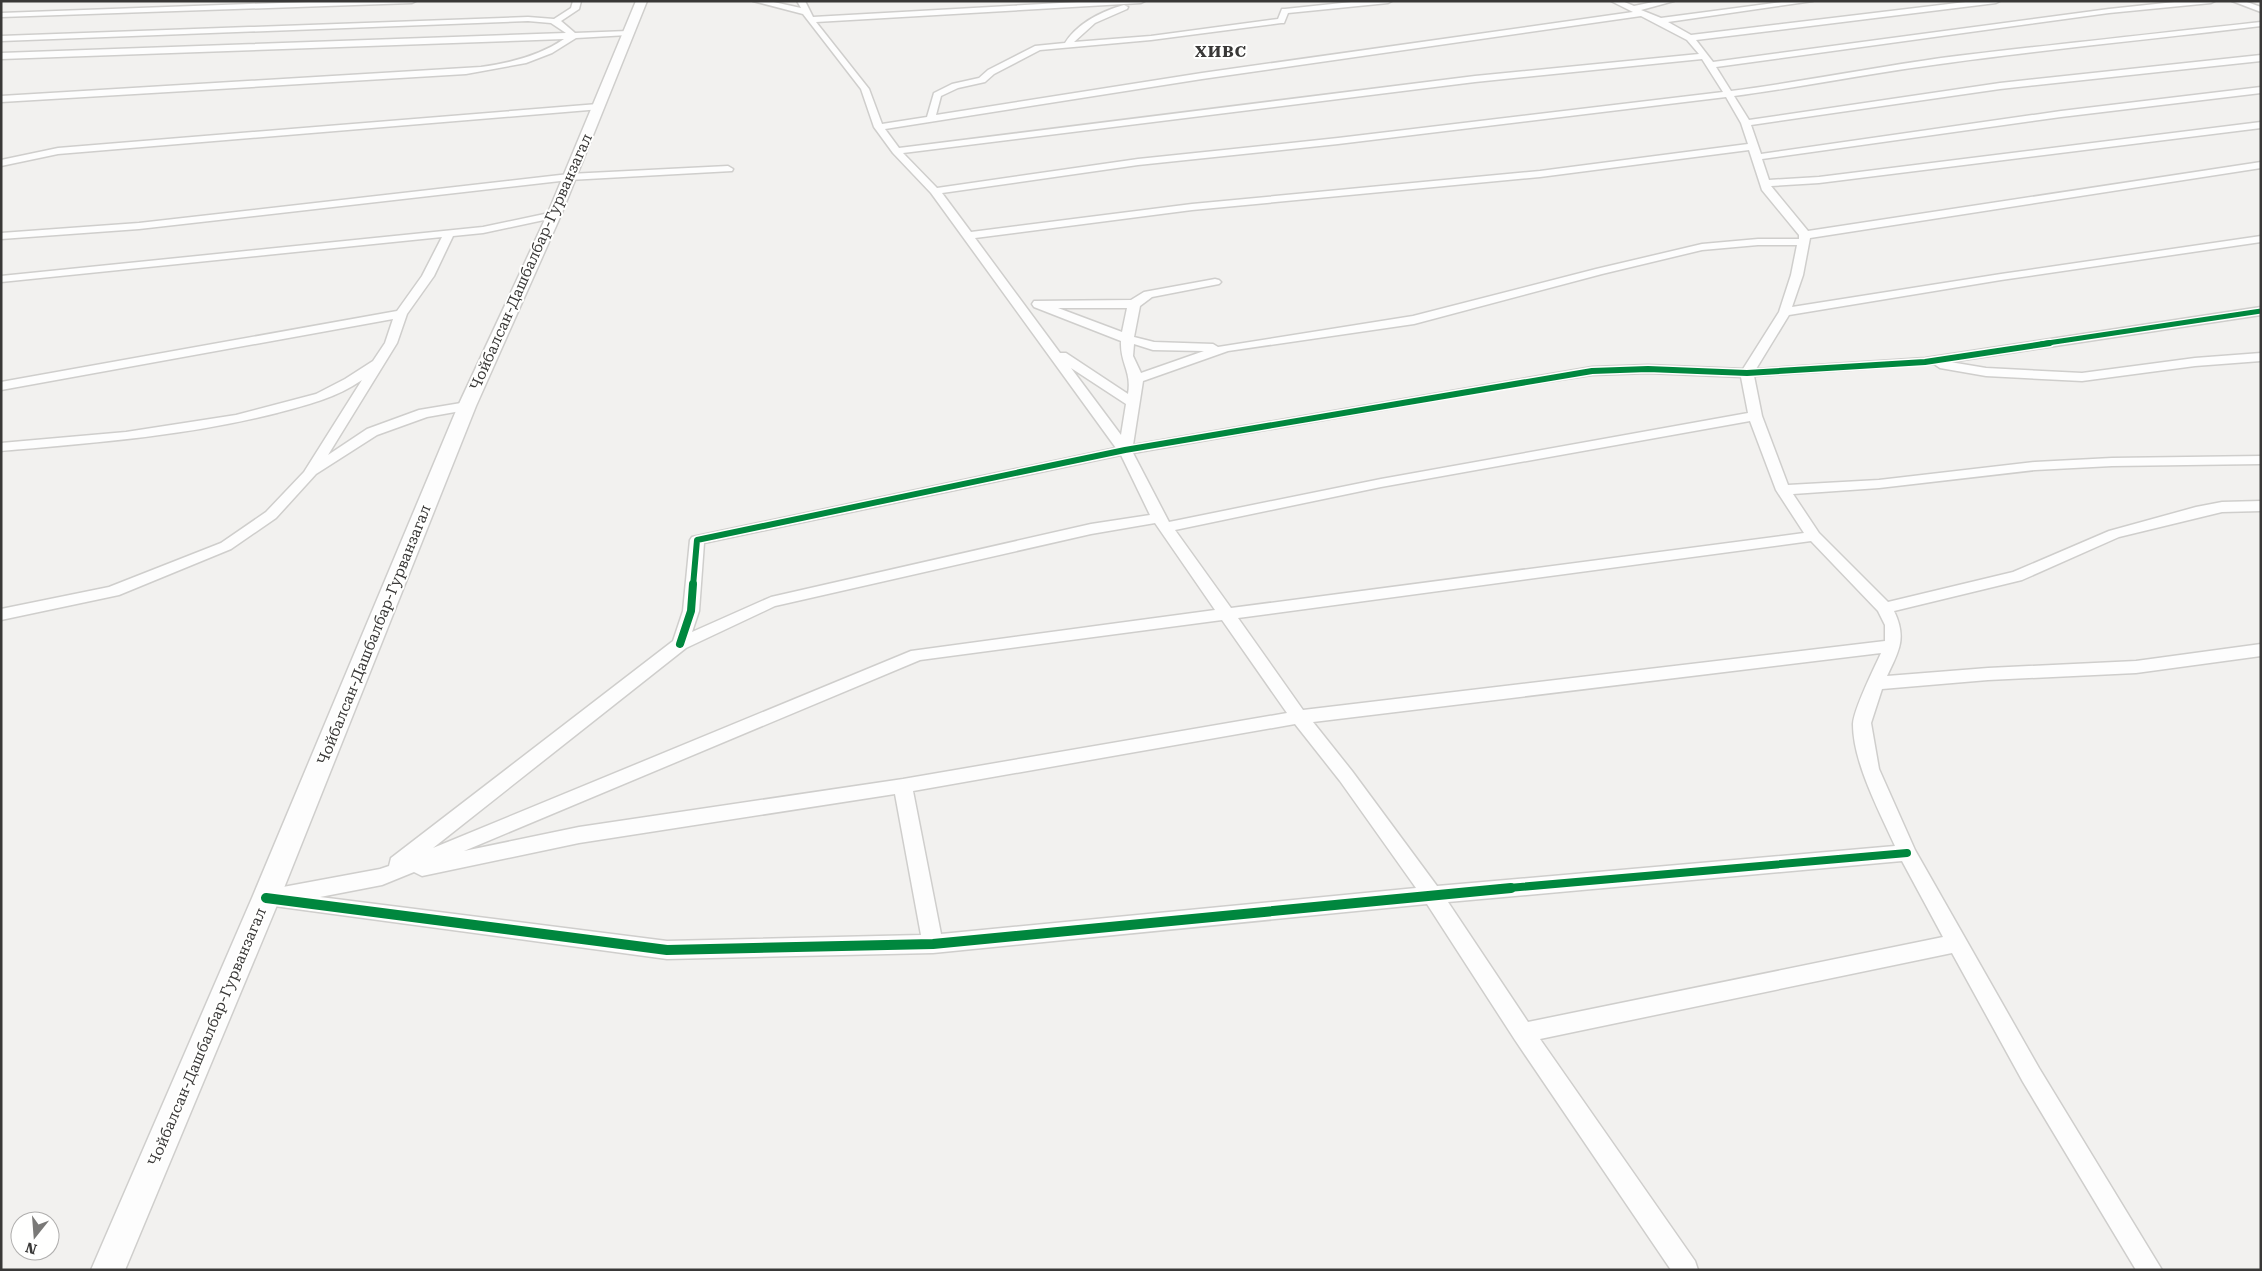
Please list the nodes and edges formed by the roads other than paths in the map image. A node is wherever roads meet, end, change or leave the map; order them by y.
1 (412, 1) edge
2 (577, 1) edge
3 (642, 1) edge
4 (757, 1) edge
5 (801, 1) edge
6 (1142, 1) edge
7 (1388, 1) edge
8 (1616, 1) edge
9 (1670, 1) edge
10 (1809, 1) edge
11 (1996, 1) edge
12 (2211, 1) edge
13 (2236, 1) edge
14 (1633, 9) junction
15 (2261, 10) edge
16 (1642, 13) junction
17 (1, 15) edge
18 (808, 16) junction
19 (556, 21) junction
20 (1660, 21) junction
21 (2261, 24) edge
22 (628, 33) junction
23 (573, 36) junction
24 (1690, 38) junction
25 (1, 39) edge
26 (1068, 45) junction
27 (1, 56) edge
28 (2261, 58) edge
29 (1707, 60) junction
30 (2261, 90) edge
31 (1730, 94) junction
32 (1, 99) edge
33 (598, 107) junction
34 (931, 118) junction
35 (1746, 123) junction
36 (2261, 125) edge
37 (879, 126) junction
38 (896, 151) junction
39 (1756, 151) junction
40 (1, 163) edge
41 (2261, 165) edge
42 (728, 169) dead end
43 (569, 178) junction
44 (1765, 183) junction
45 (935, 191) junction
46 (554, 215) junction
47 (448, 234) junction
48 (1, 236) edge
49 (968, 236) junction
50 (1805, 238) junction
51 (2261, 239) edge
52 (1, 279) edge
53 (1215, 282) dead end
54 (1017, 304) junction
55 (1038, 304) junction
56 (1134, 304) junction
57 (2261, 311) edge
58 (1785, 312) junction
59 (401, 314) junction
60 (1128, 339) junction
61 (1226, 348) junction
62 (1052, 349) junction
63 (2261, 357) edge
64 (380, 360) junction
65 (1925, 362) junction
66 (1748, 373) junction
67 (1137, 378) junction
68 (1, 386) edge
69 (1133, 403) junction
70 (467, 406) junction
71 (1755, 416) junction
72 (1, 447) edge
73 (1125, 450) junction
74 (2261, 460) edge
75 (309, 474) junction
76 (1783, 490) junction
77 (2261, 506) edge
78 (1162, 523) junction
79 (1814, 536) junction
80 (1885, 608) junction
81 (1226, 614) junction
82 (1, 615) edge
83 (680, 644) junction
84 (1893, 646) junction
85 (2261, 650) edge
86 (1875, 683) junction
87 (1299, 717) junction
88 (903, 786) junction
89 (1906, 852) junction
90 (382, 876) junction
91 (1432, 895) junction
92 (266, 898) junction
93 (933, 944) junction
94 (1958, 944) junction
95 (1523, 1033) junction
96 (108, 1270) edge
97 (1686, 1270) edge
98 (2150, 1270) edge

1 - 17 street
2 - 19 street
3 - 22 street, Чойбалсан-Дашбалбар-Гурванзагал
4 - 18 street
5 - 18 street
6 - 18 street
6 - 26 street
7 - 26 street
8 - 14 street
9 - 14 street
10 - 20 street
11 - 24 street
12 - 29 street
13 - 15 street
14 - 16 street
16 - 20 street
16 - 34 street
18 - 37 street
19 - 23 street
19 - 25 street
20 - 24 street
21 - 31 street
22 - 23 street
22 - 33 street, Чойбалсан-Дашбалбар-Гурванзагал
23 - 27 street
23 - 32 street
24 - 29 street
26 - 34 street
28 - 35 street
29 - 31 street
29 - 38 street
30 - 39 street
31 - 35 street
31 - 45 street
33 - 40 street
33 - 43 street, Чойбалсан-Дашбалбар-Гурванзагал
34 - 37 street
35 - 39 street
36 - 44 street
37 - 38 street
38 - 45 street
39 - 44 street
39 - 49 street
41 - 50 street
42 - 43 street
43 - 46 street, Чойбалсан-Дашбалбар-Гурванзагал
43 - 48 street
44 - 50 street
45 - 49 street
46 - 47 street
46 - 70 street, Чойбалсан-Дашбалбар-Гурванзагал
47 - 52 street
47 - 59 street
49 - 54 street
50 - 58 street
50 - 61 street
51 - 58 street
53 - 56 street
54 - 55 street
54 - 62 street
55 - 56 street
55 - 60 street
56 - 60 street
57 - 65 street
58 - 66 street
59 - 64 street
59 - 68 street
60 - 61 street
60 - 67 street
61 - 67 street
62 - 69 street
62 - 73 street
63 - 65 street
64 - 72 street
64 - 75 street
65 - 66 street
66 - 71 street
66 - 73 street
67 - 69 street
69 - 73 street
70 - 75 street
70 - 92 street, Чойбалсан-Дашбалбар-Гурванзагал
71 - 76 street
71 - 78 street
73 - 78 street
73 - 83 street
74 - 76 street
75 - 82 street
76 - 79 street
77 - 80 street
78 - 81 street
78 - 83 street
79 - 80 street
79 - 81 street
80 - 84 street
81 - 87 street
81 - 90 street
83 - 90 street
84 - 86 street
84 - 87 street
85 - 86 street
86 - 89 street
87 - 88 street
87 - 91 street
88 - 90 street
88 - 93 street
89 - 91 street
89 - 94 street
90 - 92 street
91 - 93 street
91 - 95 street
92 - 93 street
92 - 96 street, Чойбалсан-Дашбалбар-Гурванзагал
94 - 95 street
94 - 98 street
95 - 97 street

